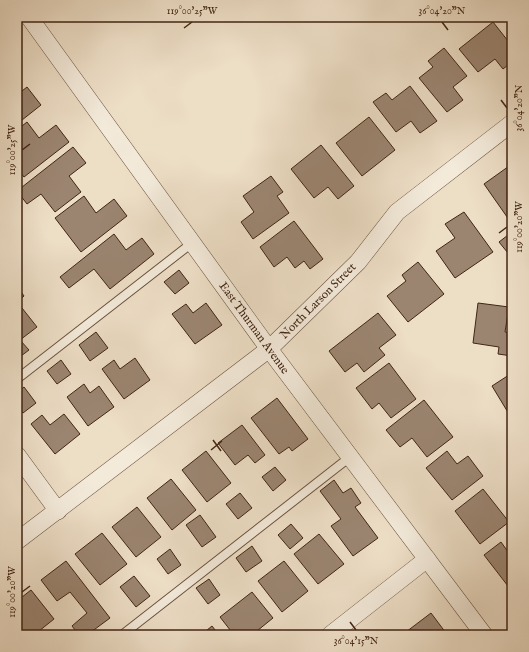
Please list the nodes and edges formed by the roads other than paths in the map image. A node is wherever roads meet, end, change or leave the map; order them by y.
1 (29, 17) edge
2 (512, 123) edge
3 (192, 243) junction
4 (269, 349) junction
5 (17, 379) edge
6 (17, 455) edge
7 (350, 457) junction
8 (58, 510) junction
9 (17, 541) edge
10 (426, 559) junction
11 (122, 635) edge
12 (330, 635) edge
13 (484, 635) edge

1 - 3 street, East Thurman Avenue
2 - 4 street, North Larson Street
3 - 4 street, East Thurman Avenue
3 - 5 lane
4 - 7 street, East Thurman Avenue
4 - 8 street, North Larson Street
6 - 8 street
7 - 10 street, East Thurman Avenue
7 - 11 lane
8 - 9 street, North Larson Street
10 - 12 street
10 - 13 street, East Thurman Avenue

